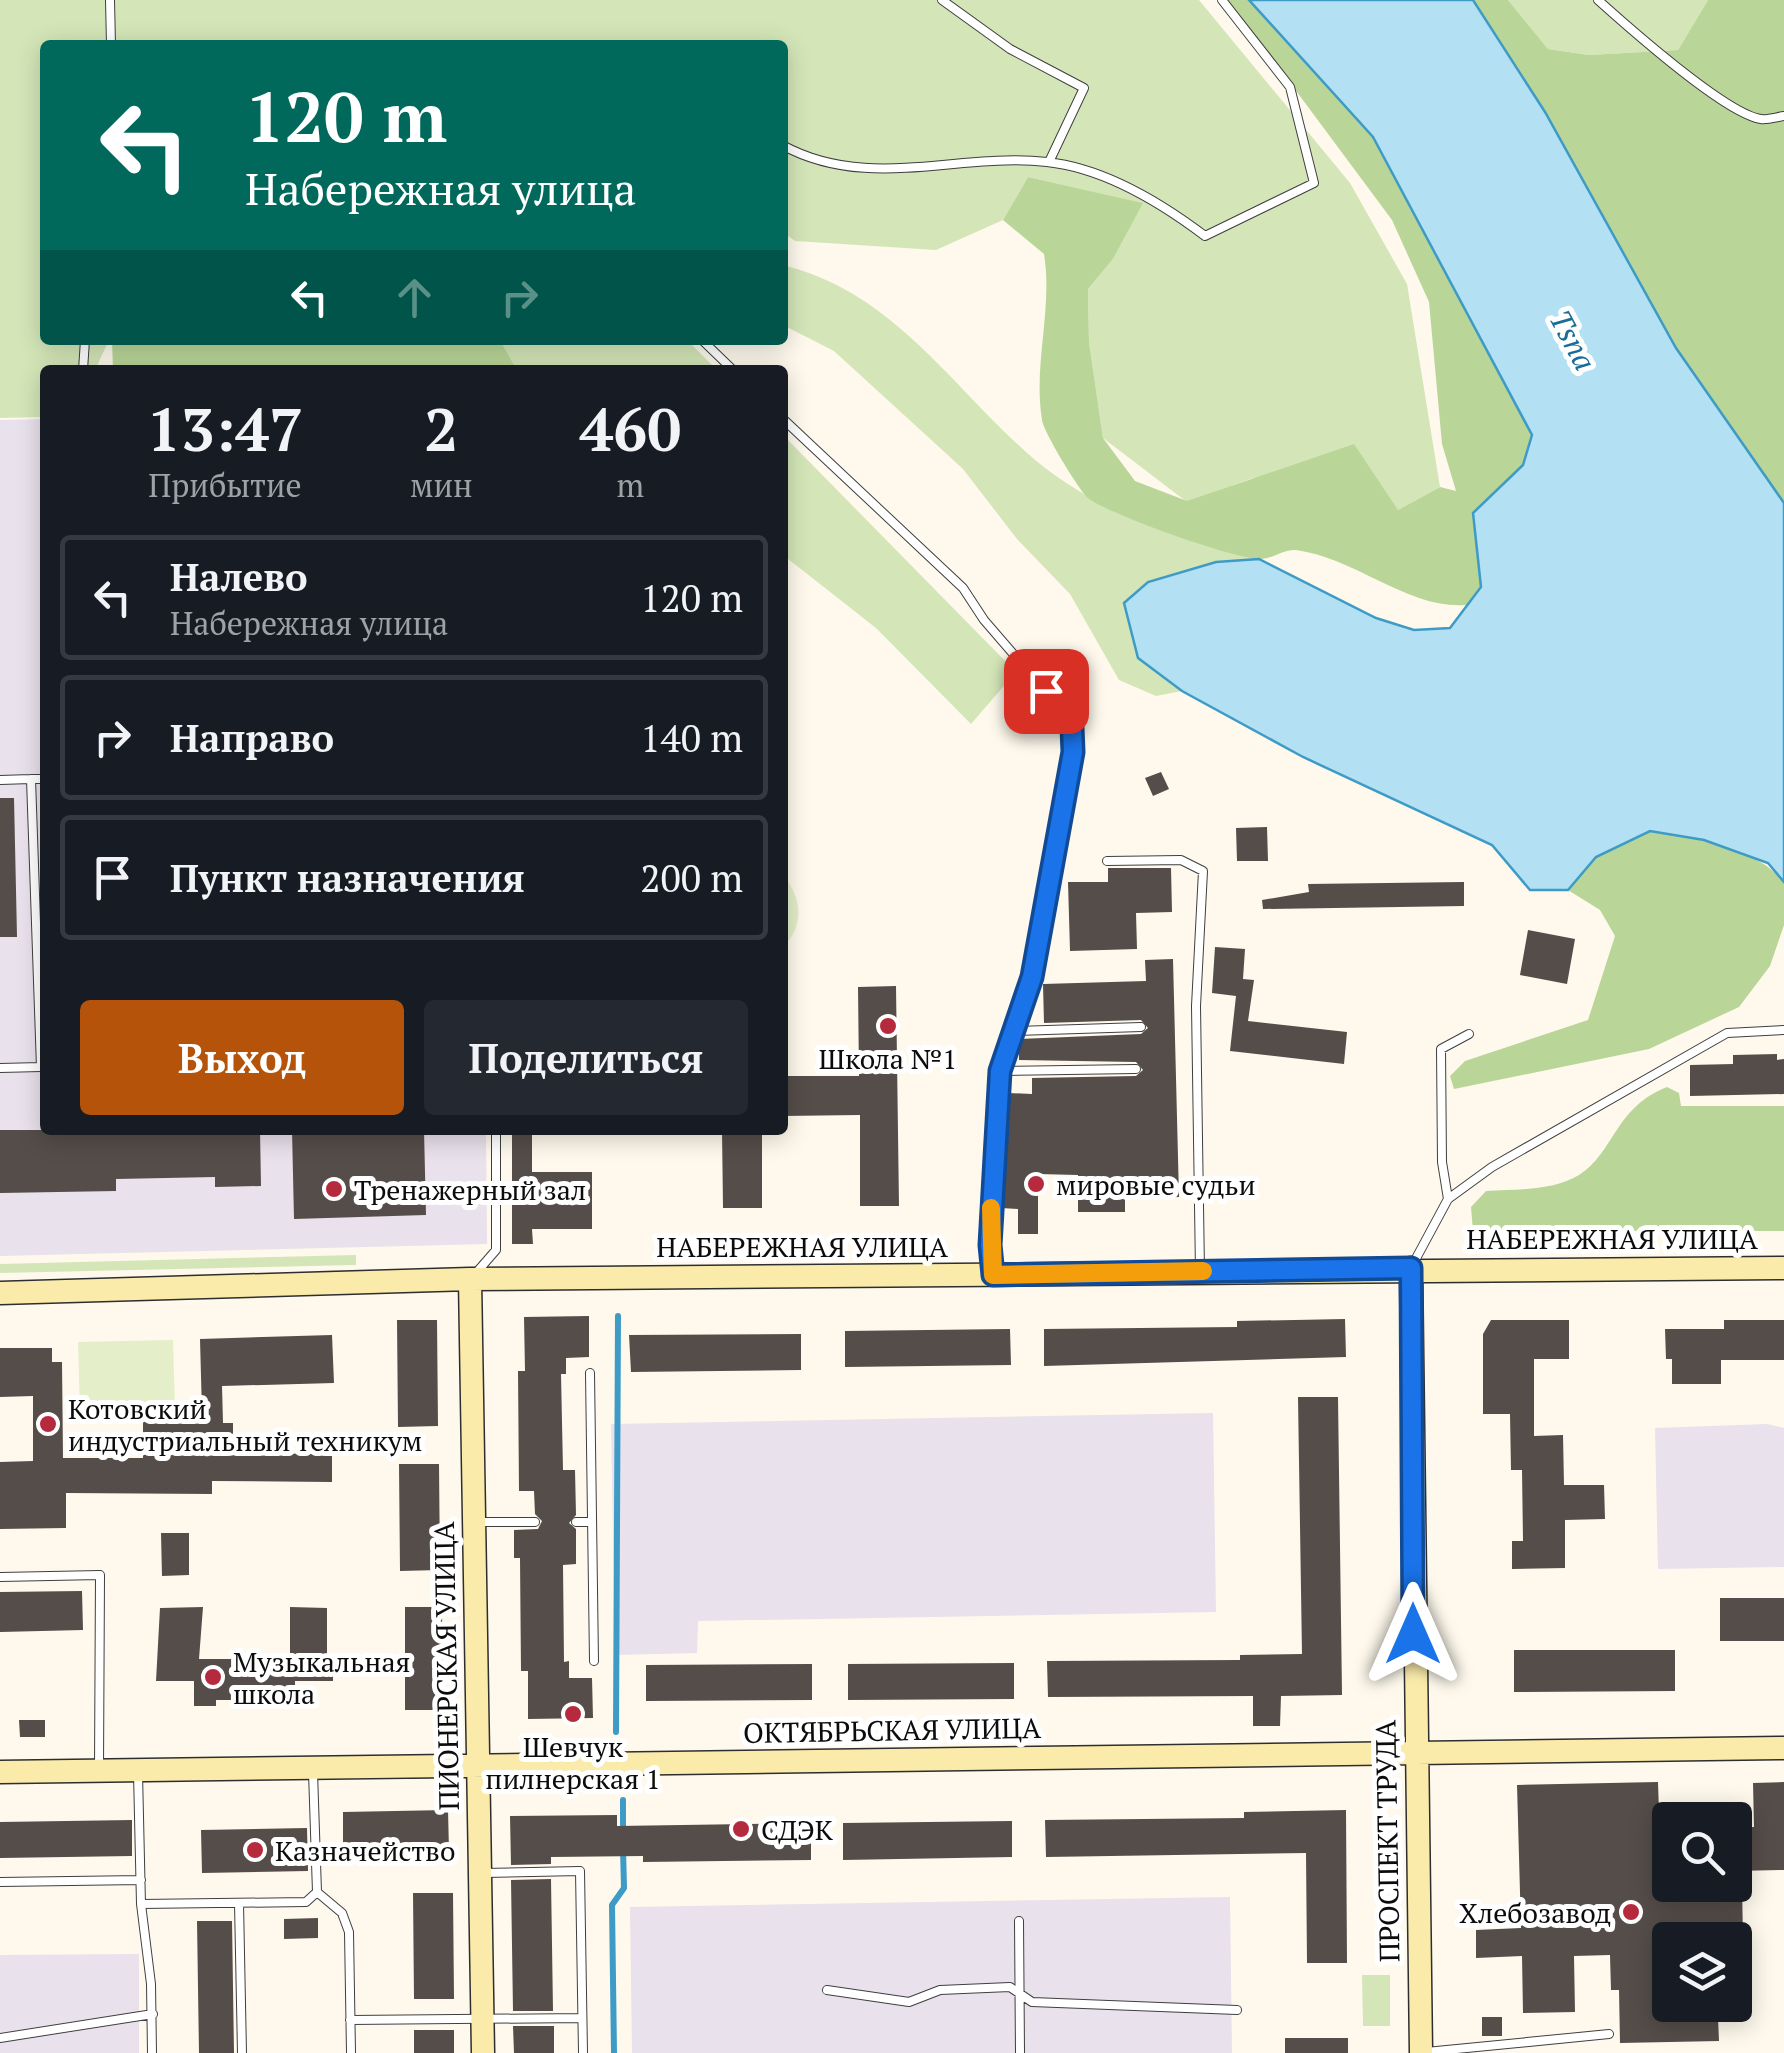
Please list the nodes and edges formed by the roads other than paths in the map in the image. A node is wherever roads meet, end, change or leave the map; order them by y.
1 (110, 0) edge
2 (942, 0) edge
3 (1222, 0) edge
4 (1598, 0) edge
5 (111, 40) edge
6 (1784, 116) edge
7 (788, 148) edge
8 (1048, 162) junction
9 (707, 345) edge
10 (728, 365) edge
11 (788, 424) edge
12 (30, 779) junction
13 (40, 779) edge
14 (0, 780) edge
15 (1108, 861) dead end
16 (40, 1001) edge
17 (1141, 1028) dead end
18 (1784, 1030) edge
19 (1014, 1032) junction
20 (1469, 1034) dead end
21 (40, 1067) edge
22 (0, 1068) edge
23 (1136, 1069) dead end
24 (1000, 1071) junction
25 (496, 1135) edge
26 (1448, 1199) junction
27 (1411, 1268) junction
28 (1784, 1268) edge
29 (1200, 1271) junction
30 (993, 1275) junction
31 (470, 1279) junction
32 (0, 1293) edge
33 (590, 1373) dead end
34 (474, 1522) junction
35 (535, 1522) dead end
36 (576, 1522) dead end
37 (592, 1522) junction
38 (0, 1577) edge
39 (594, 1661) dead end
40 (1784, 1748) edge
41 (1415, 1752) junction
42 (478, 1766) junction
43 (312, 1769) junction
44 (99, 1771) junction
45 (138, 1771) junction
46 (0, 1772) edge
47 (480, 1872) junction
48 (140, 1880) junction
49 (0, 1882) edge
50 (318, 1892) junction
51 (240, 1903) junction
52 (141, 1904) junction
53 (1020, 1921) dead end
54 (827, 1990) dead end
55 (1019, 1994) junction
56 (1237, 2010) dead end
57 (153, 2014) junction
58 (482, 2018) junction
59 (582, 2018) junction
60 (350, 2020) junction
61 (1608, 2034) dead end
62 (0, 2038) edge
63 (152, 2053) edge
64 (242, 2053) edge
65 (351, 2053) edge
66 (483, 2053) edge
67 (583, 2053) edge
68 (1020, 2053) edge
69 (1421, 2053) edge

1 - 5 lane
2 - 8 lane
3 - 8 lane
4 - 6 lane
7 - 8 lane
9 - 10 lane
11 - 19 lane
12 - 13 lane
12 - 14 lane
12 - 16 lane
15 - 29 lane
17 - 19 lane
18 - 26 lane
19 - 24 lane
20 - 26 lane
21 - 22 lane
23 - 24 lane
24 - 30 lane
25 - 31 lane
26 - 27 lane
27 - 28 street, НАБЕРЕЖНАЯ УЛИЦА
27 - 29 street, НАБЕРЕЖНАЯ УЛИЦА
27 - 41 street, ПРОСПЕКТ ТРУДА
29 - 30 street, НАБЕРЕЖНАЯ УЛИЦА
30 - 31 street, НАБЕРЕЖНАЯ УЛИЦА
31 - 32 street, НАБЕРЕЖНАЯ УЛИЦА
31 - 34 street, ПИОНЕРСКАЯ УЛИЦА
33 - 37 lane
34 - 35 lane
34 - 42 street, ПИОНЕРСКАЯ УЛИЦА
36 - 37 lane
37 - 39 lane
38 - 44 lane
40 - 41 street, ОКТЯБРЬСКАЯ УЛИЦА
41 - 42 street, ОКТЯБРЬСКАЯ УЛИЦА
41 - 69 street, ПРОСПЕКТ ТРУДА
42 - 43 street, ОКТЯБРЬСКАЯ УЛИЦА
42 - 47 street, ПИОНЕРСКАЯ УЛИЦА
43 - 45 street, ОКТЯБРЬСКАЯ УЛИЦА
43 - 50 lane
44 - 45 street, ОКТЯБРЬСКАЯ УЛИЦА
44 - 46 street, ОКТЯБРЬСКАЯ УЛИЦА
45 - 48 lane
47 - 58 street, ПИОНЕРСКАЯ УЛИЦА
47 - 59 lane
48 - 49 lane
48 - 52 lane
50 - 51 lane
50 - 60 lane
51 - 52 lane
51 - 64 lane
52 - 57 lane
53 - 55 lane
54 - 55 lane
55 - 56 lane
55 - 68 lane
57 - 62 lane
57 - 63 lane
58 - 59 lane
58 - 60 lane
58 - 66 street, ПИОНЕРСКАЯ УЛИЦА
59 - 67 lane
60 - 65 lane
61 - 69 lane

